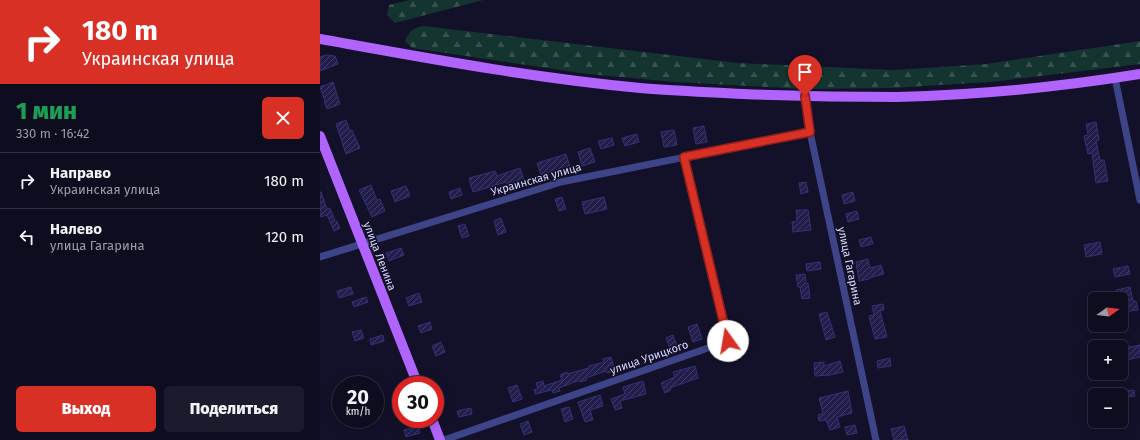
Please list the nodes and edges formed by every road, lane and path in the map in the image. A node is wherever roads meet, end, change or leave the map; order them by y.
1 (322, 39) edge
2 (1140, 74) edge
3 (1115, 78) junction
4 (805, 96) junction
5 (810, 132) junction
6 (320, 136) edge
7 (684, 157) junction
8 (1140, 200) edge
9 (363, 244) junction
10 (320, 257) edge
11 (414, 376) edge
12 (435, 428) edge
13 (440, 440) edge
14 (444, 440) edge
15 (876, 440) edge

1 - 4 main road
2 - 3 main road
3 - 4 main road
3 - 8 street
4 - 5 street, улица Гагарина
5 - 7 street, Украинская улица
5 - 15 street, улица Гагарина
6 - 9 main road, улица Ленина
7 - 9 street, Украинская улица
7 - 14 street, улица Урицкого
9 - 10 street, Украинская улица
9 - 11 main road, улица Ленина
12 - 13 main road

